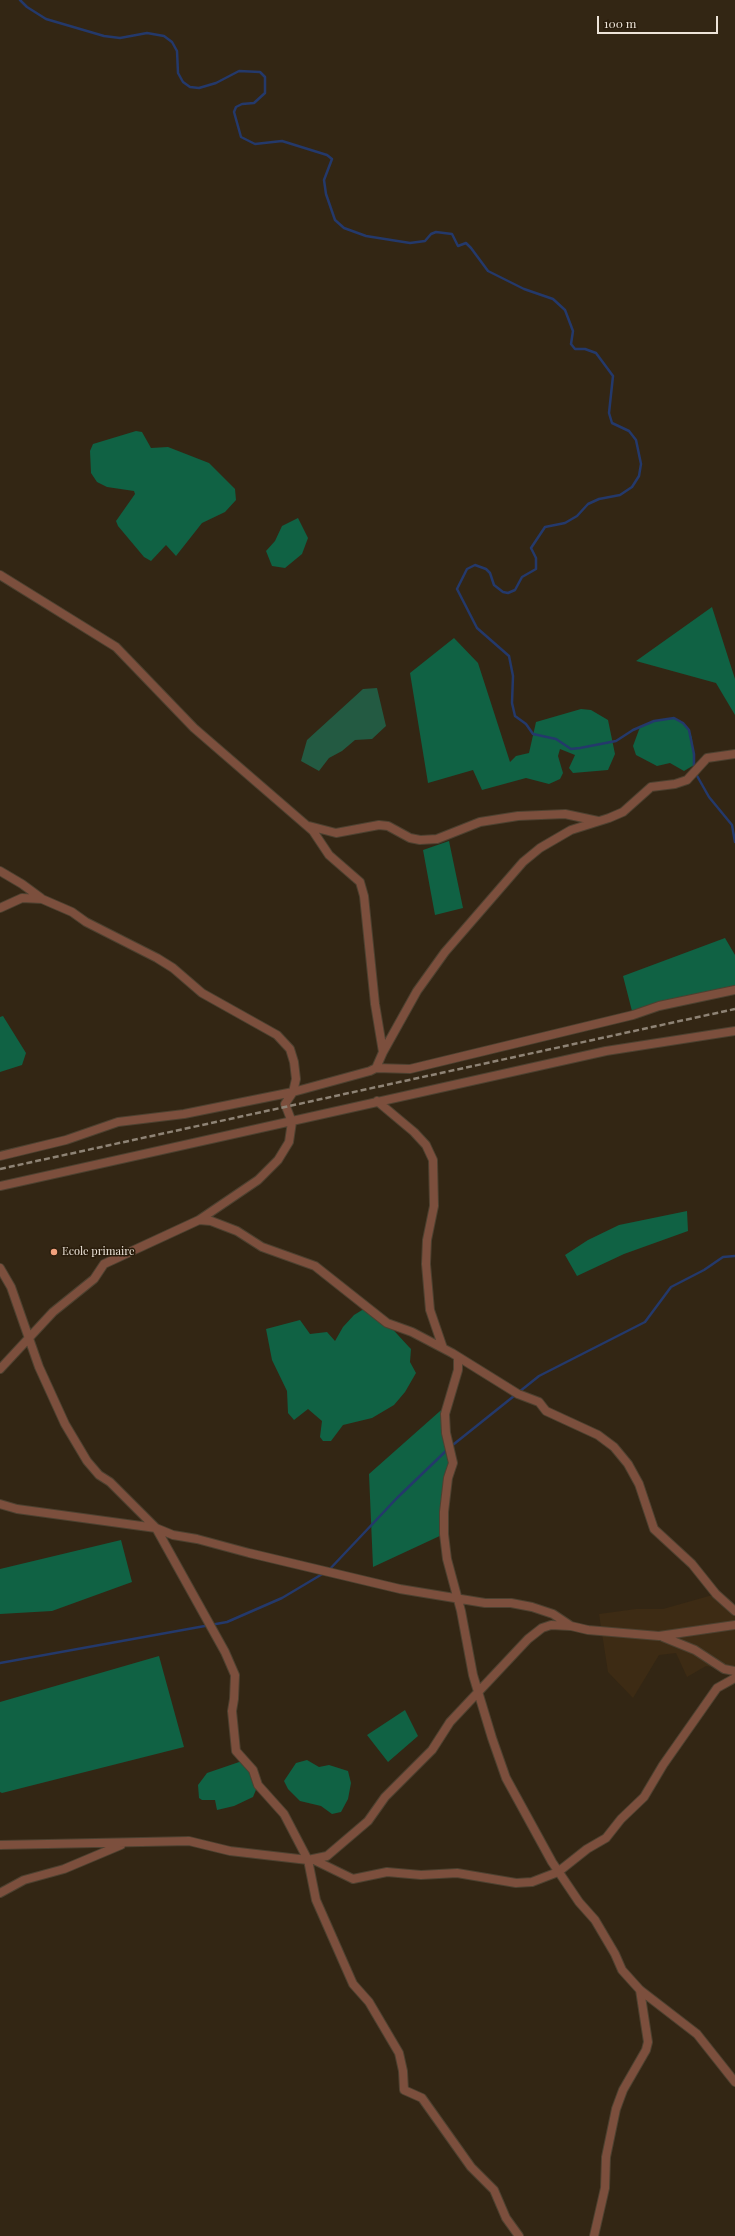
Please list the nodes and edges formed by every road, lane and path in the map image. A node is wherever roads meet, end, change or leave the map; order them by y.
1 (0, 575) edge
2 (735, 754) edge
3 (601, 821) junction
4 (308, 826) junction
5 (0, 871) edge
6 (42, 900) junction
7 (0, 908) edge
8 (735, 990) edge
9 (735, 1031) edge
10 (383, 1052) junction
11 (376, 1068) junction
12 (293, 1092) junction
13 (377, 1101) junction
14 (292, 1122) junction
15 (0, 1156) edge
16 (0, 1186) edge
17 (199, 1220) junction
18 (0, 1268) edge
19 (29, 1337) junction
20 (443, 1348) junction
21 (458, 1356) junction
22 (0, 1369) edge
23 (0, 1504) edge
24 (156, 1528) junction
25 (458, 1600) junction
26 (735, 1611) edge
27 (735, 1625) edge
28 (571, 1626) junction
29 (659, 1636) junction
30 (735, 1671) edge
31 (735, 1678) edge
32 (479, 1689) junction
33 (125, 1843) junction
34 (0, 1845) edge
35 (311, 1860) junction
36 (558, 1872) junction
37 (0, 1893) edge
38 (640, 1990) junction
39 (735, 2082) edge
40 (519, 2236) edge
41 (594, 2236) edge

1 - 4 street
2 - 3 street
3 - 4 street
3 - 10 street
4 - 10 street
5 - 6 street
6 - 7 street
6 - 12 street
8 - 11 street
9 - 13 street
10 - 11 street
11 - 12 street
12 - 14 street
12 - 15 street
13 - 14 street
13 - 20 street
14 - 16 street
14 - 17 street
17 - 19 street
17 - 20 street
18 - 19 street
19 - 22 street
19 - 24 street
20 - 21 street
21 - 25 street
21 - 26 street
23 - 24 street
24 - 25 street
24 - 35 street
25 - 28 street
25 - 32 street
27 - 29 street
28 - 29 street
28 - 32 street
29 - 30 street
31 - 36 street
32 - 35 street
32 - 36 street
33 - 34 street
33 - 35 street
33 - 37 street
35 - 36 street
35 - 40 street
36 - 38 street
38 - 39 street
38 - 41 street

